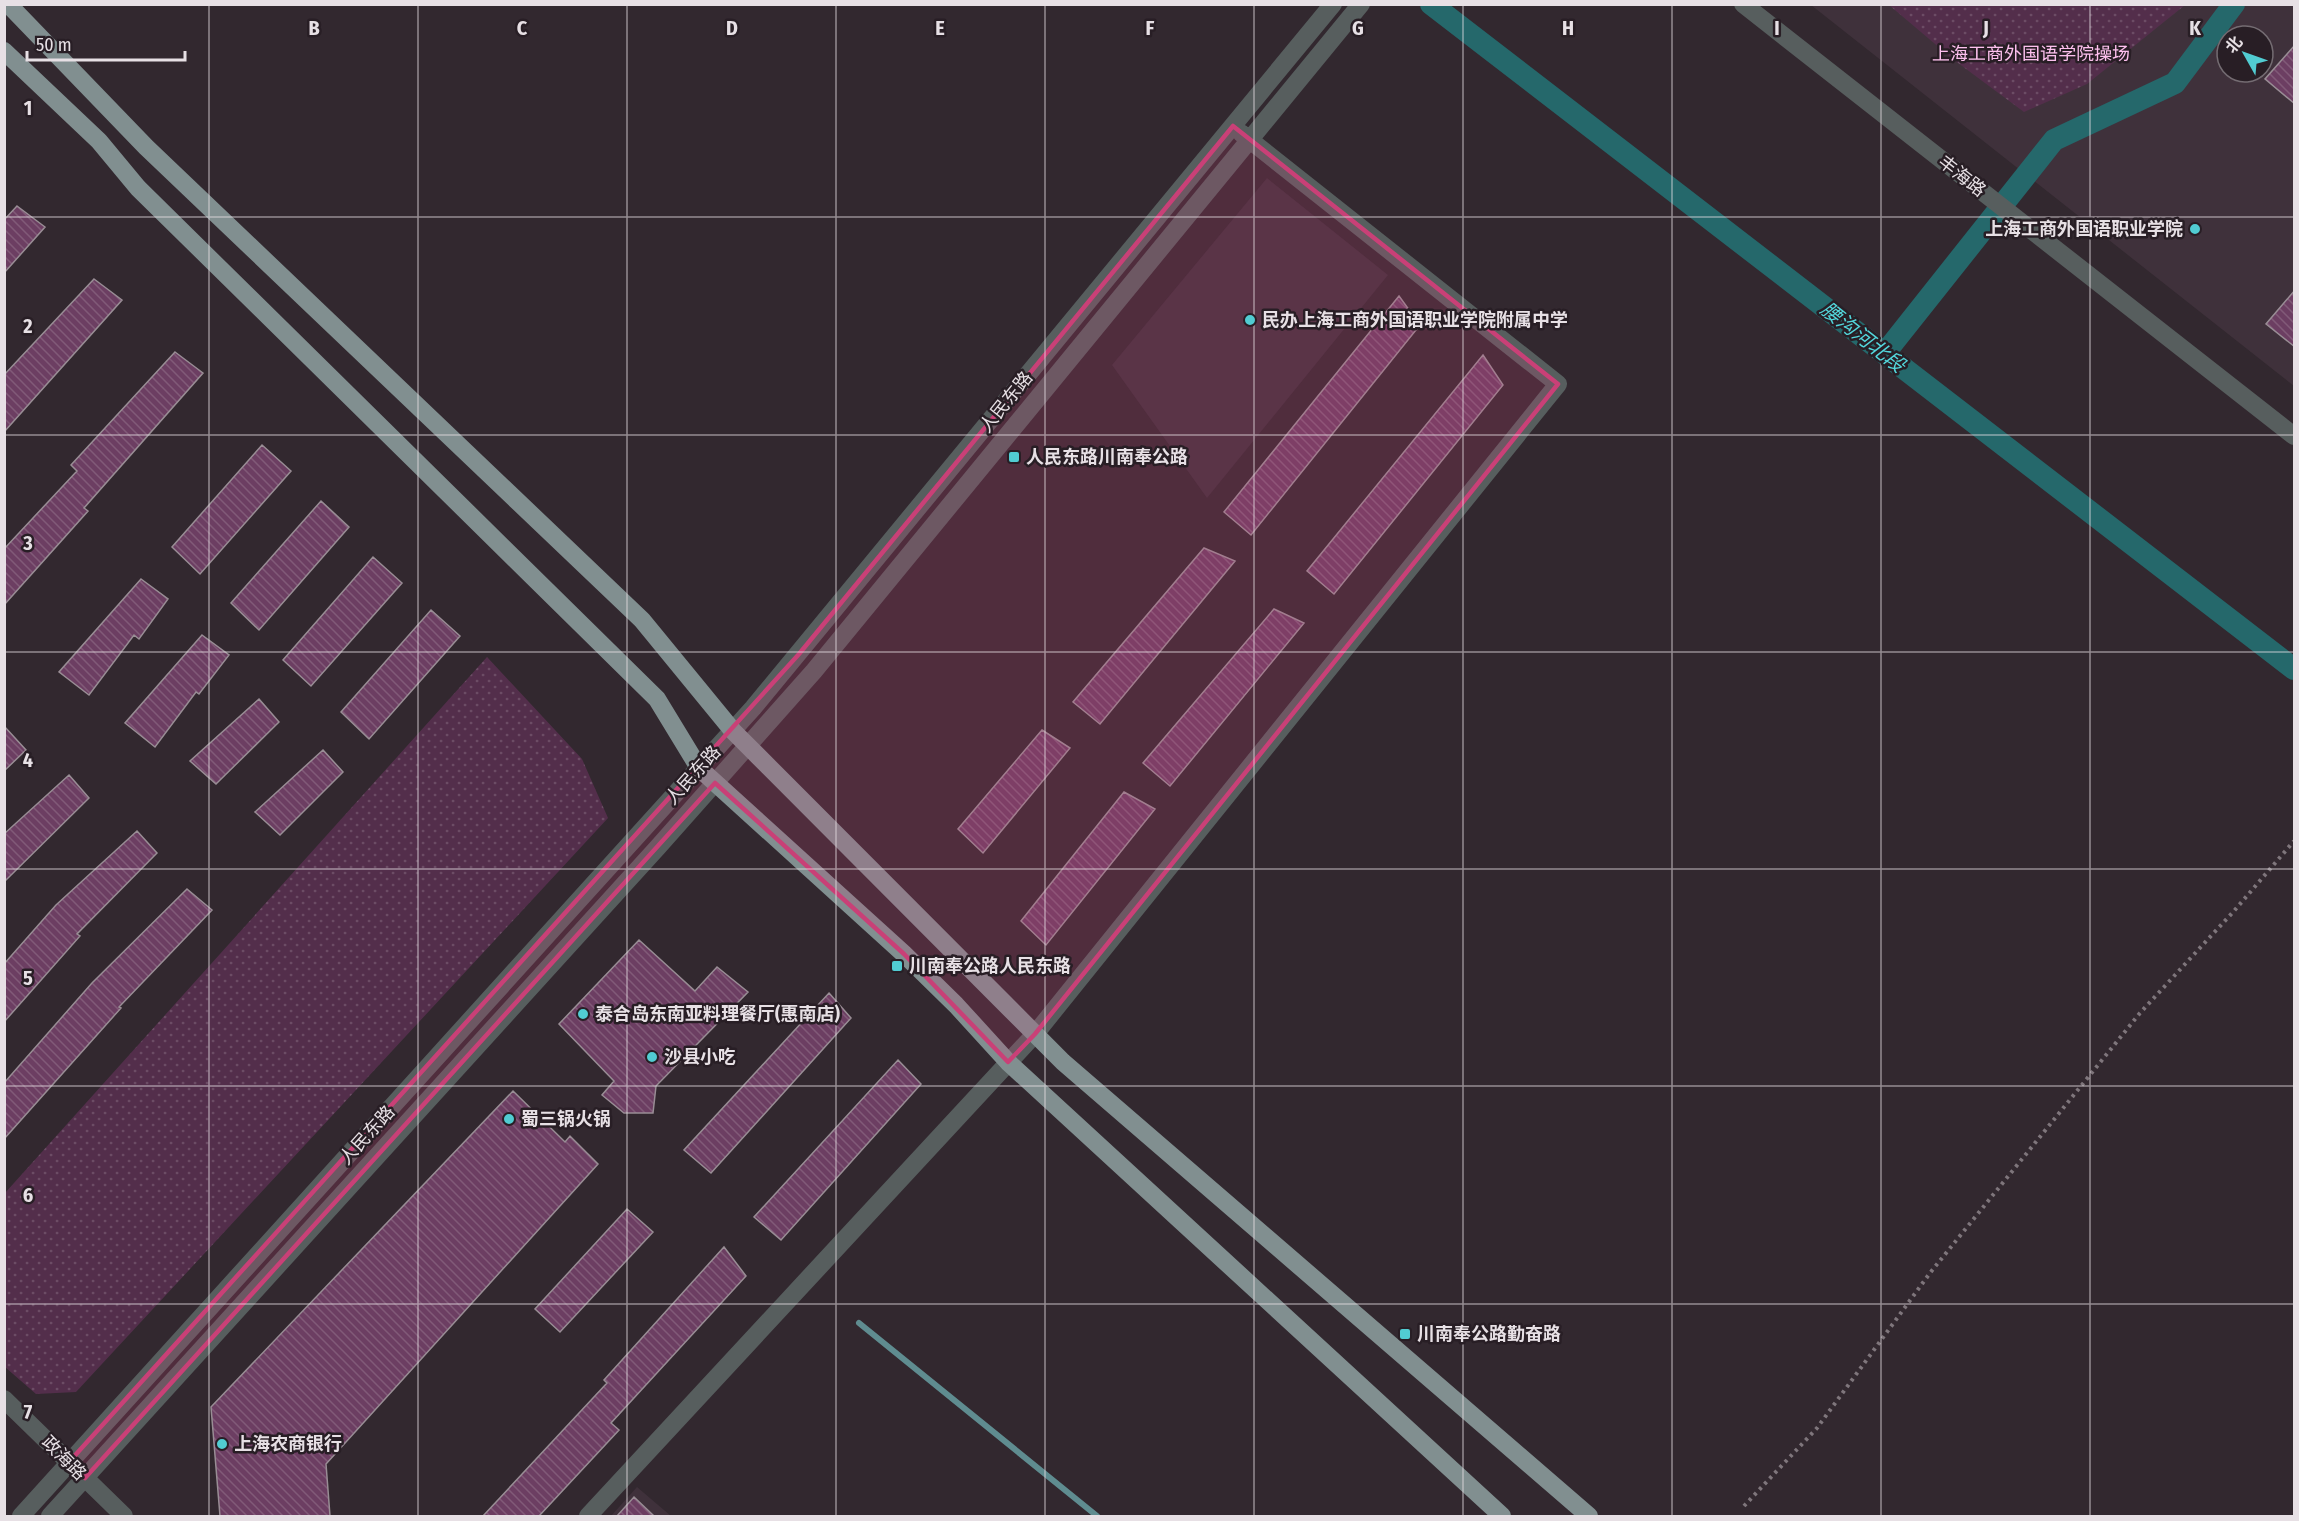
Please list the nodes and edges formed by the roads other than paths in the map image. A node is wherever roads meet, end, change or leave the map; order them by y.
1 (8, 4) edge
2 (1333, 4) edge
3 (1743, 4) edge
4 (1358, 8) edge
5 (4, 51) edge
6 (1233, 126) junction
7 (1249, 140) junction
8 (2295, 436) edge
9 (733, 730) junction
10 (748, 746) junction
11 (699, 768) junction
12 (715, 783) junction
13 (1035, 1034) junction
14 (1008, 1062) junction
15 (4, 1399) edge
16 (69, 1462) junction
17 (85, 1478) junction
18 (21, 1516) edge
19 (50, 1516) edge
20 (124, 1516) edge
21 (588, 1516) edge
22 (1502, 1516) edge
23 (1589, 1516) edge

1 - 9 main road
2 - 6 street, 人民东路
3 - 8 street, 丰海路
4 - 7 street, 人民东路
5 - 11 main road
6 - 7 street
6 - 9 street, 人民东路
7 - 10 street, 人民东路
7 - 13 street
9 - 10 main road
9 - 11 street, 人民东路
10 - 12 street, 人民东路
10 - 13 main road
11 - 12 main road
11 - 16 street, 人民东路
12 - 14 main road
12 - 17 street, 人民东路
13 - 14 street
13 - 23 main road
14 - 21 street
14 - 22 main road
15 - 16 street, 政海路
16 - 17 street, 政海路
16 - 18 street, 人民东路
17 - 19 street, 人民东路
17 - 20 street, 政海路

